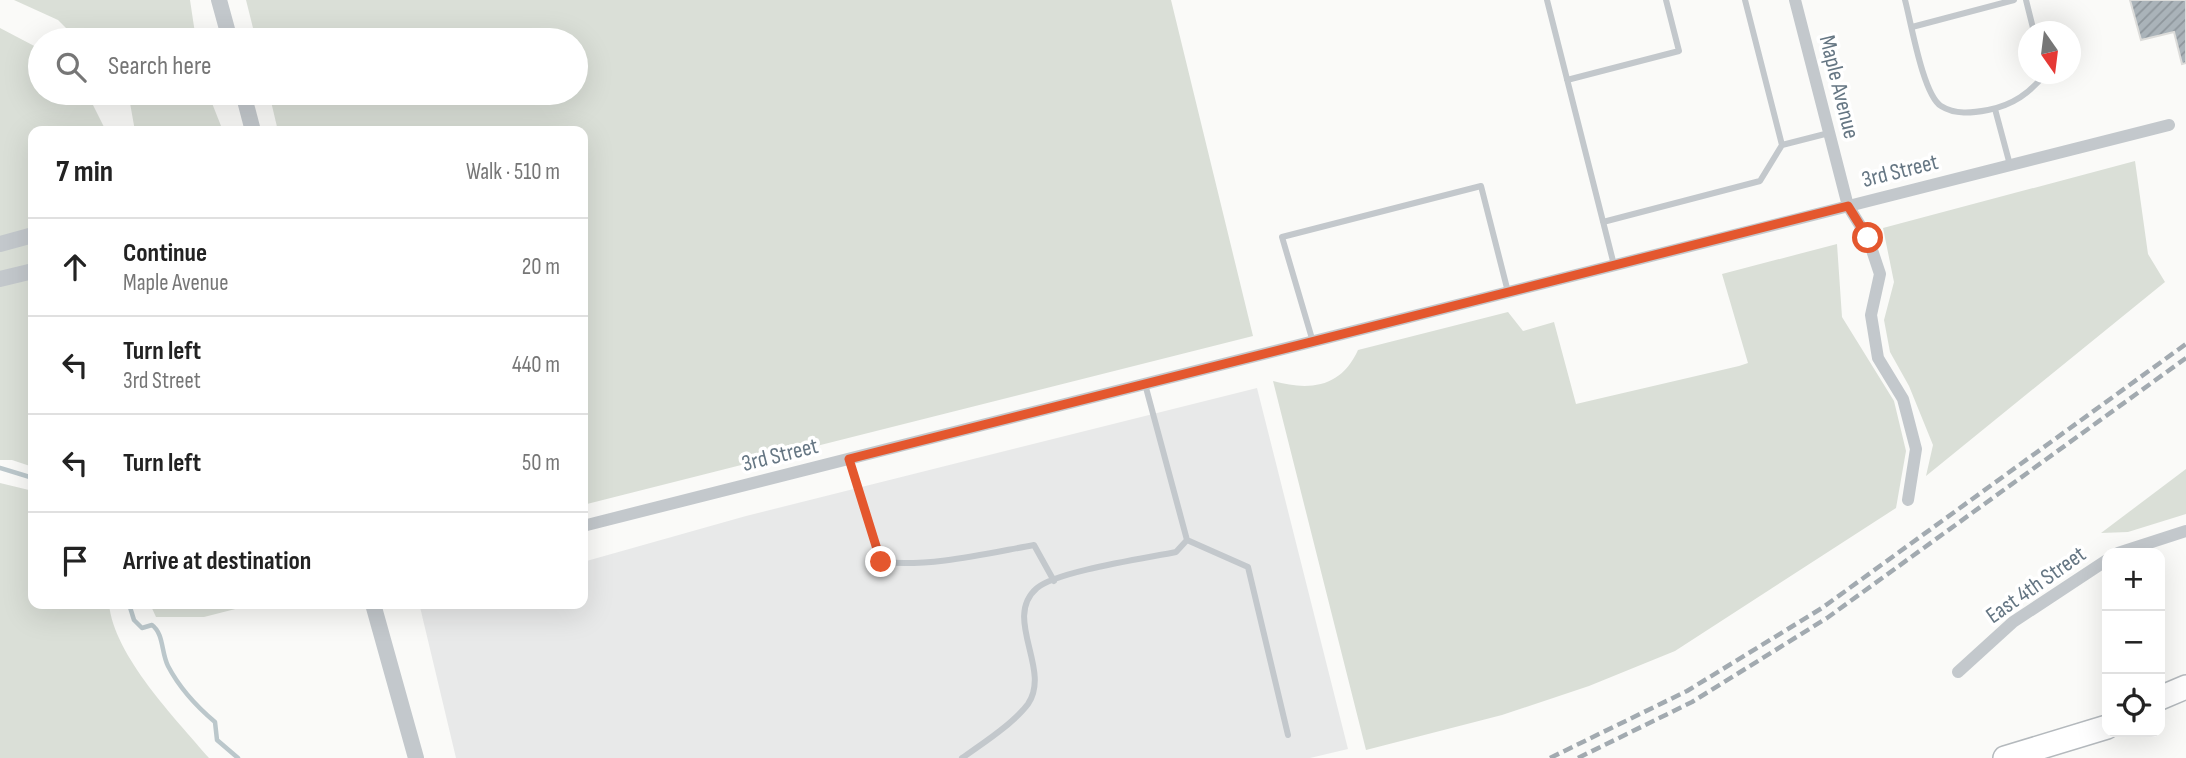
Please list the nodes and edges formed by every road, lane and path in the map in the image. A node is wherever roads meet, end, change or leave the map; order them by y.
1 (219, 0) edge
2 (1547, 0) edge
3 (1666, 0) edge
4 (1745, 0) edge
5 (1796, 0) edge
6 (1905, 0) edge
7 (2014, 0) edge
8 (2026, 0) edge
9 (2031, 21) edge
10 (1912, 27) junction
11 (227, 28) edge
12 (1567, 80) junction
13 (2037, 84) edge
14 (246, 105) edge
15 (1996, 108) junction
16 (2169, 125) dead end
17 (252, 126) edge
18 (1829, 133) junction
19 (1782, 145) junction
20 (2010, 165) junction
21 (1848, 206) junction
22 (1603, 222) junction
23 (28, 236) edge
24 (0, 244) edge
25 (1614, 265) junction
26 (28, 272) edge
27 (0, 279) edge
28 (1508, 292) junction
29 (1313, 342) junction
30 (1145, 384) junction
31 (849, 459) junction
32 (1908, 500) dead end
33 (588, 525) edge
34 (2186, 531) edge
35 (1187, 540) junction
36 (2133, 548) edge
37 (2102, 563) edge
38 (1054, 580) junction
39 (374, 609) edge
40 (1958, 673) dead end
41 (2186, 687) edge
42 (2165, 696) edge
43 (2186, 703) edge
44 (2165, 709) edge
45 (2102, 721) edge
46 (2102, 728) edge
47 (1288, 735) dead end
48 (2038, 747) junction
49 (415, 758) edge
50 (962, 758) edge
51 (2006, 758) edge

1 - 11 street
2 - 12 lane
3 - 12 lane
4 - 19 lane
5 - 18 street, Maple Avenue
6 - 10 lane
7 - 10 lane
8 - 9 lane
10 - 15 lane
12 - 22 lane
13 - 15 lane
14 - 17 street
15 - 20 lane
16 - 20 street, 3rd Street
18 - 19 lane
18 - 21 street, Maple Avenue
19 - 22 lane
20 - 21 street, 3rd Street
21 - 25 street, 3rd Street
21 - 32 street, Maple Avenue
22 - 25 lane
23 - 24 street
25 - 28 street, 3rd Street
26 - 27 street
28 - 29 street, 3rd Street
28 - 29 lane
29 - 30 street, 3rd Street
30 - 31 street, 3rd Street
30 - 35 lane
31 - 33 street, 3rd Street
31 - 38 lane
34 - 36 street, East 4th Street
35 - 38 lane
35 - 47 lane
37 - 40 street, East 4th Street
38 - 50 lane
39 - 49 street
41 - 42 highway
43 - 44 highway
45 - 48 highway
46 - 48 highway
48 - 51 highway

